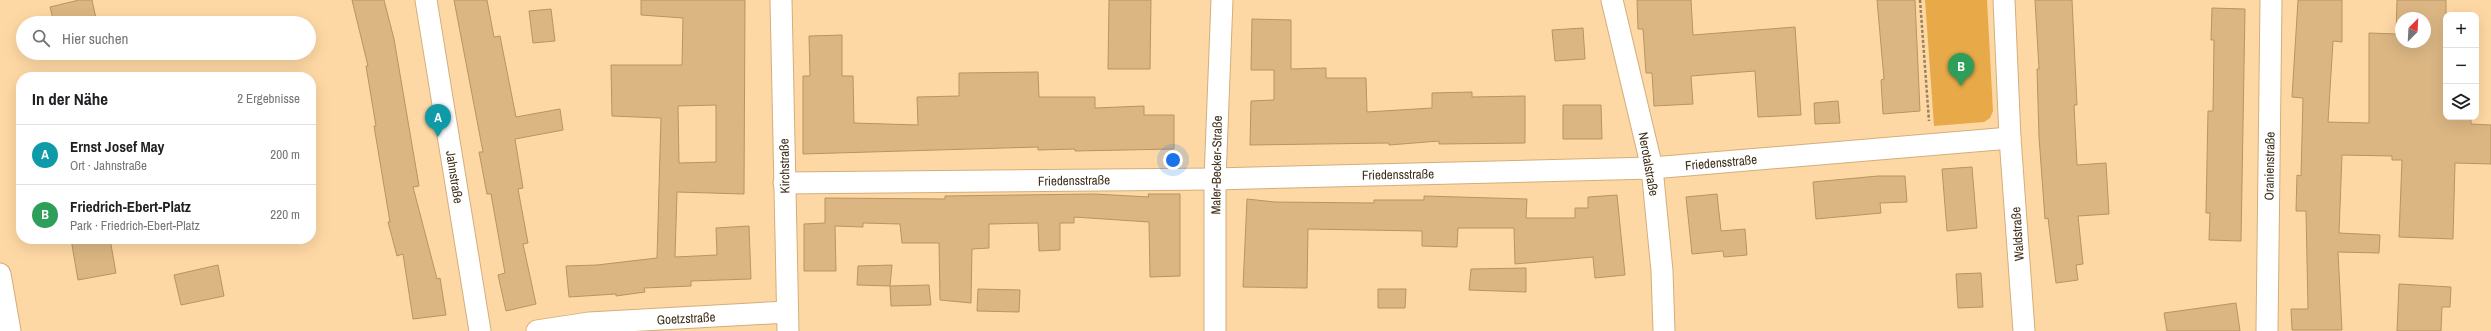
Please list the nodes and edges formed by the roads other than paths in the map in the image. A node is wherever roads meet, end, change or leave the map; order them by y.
1 (426, 0) edge
2 (781, 0) edge
3 (1222, 0) edge
4 (1612, 0) edge
5 (2004, 0) edge
6 (2272, 0) edge
7 (2010, 138) junction
8 (1652, 168) junction
9 (1215, 179) junction
10 (784, 183) junction
11 (0, 274) edge
12 (788, 322) edge
13 (10, 331) edge
14 (480, 331) edge
15 (537, 331) edge
16 (1215, 331) edge
17 (1664, 331) edge
18 (2024, 331) edge
19 (2267, 331) edge

1 - 14 street, Jahnstraße
2 - 10 street, Kirchstraße
3 - 9 street, Maler-Becker-Straße
4 - 8 street, Nerotalstraße
5 - 7 street, Waldstraße
6 - 19 street, Oranienstraße
7 - 8 street, Friedensstraße
7 - 18 street, Waldstraße
8 - 9 street, Friedensstraße
8 - 17 street, Nerotalstraße
9 - 10 street, Friedensstraße
9 - 16 street, Maler-Becker-Straße
10 - 12 street, Kirchstraße
11 - 13 street
12 - 15 street, Goetzstraße

